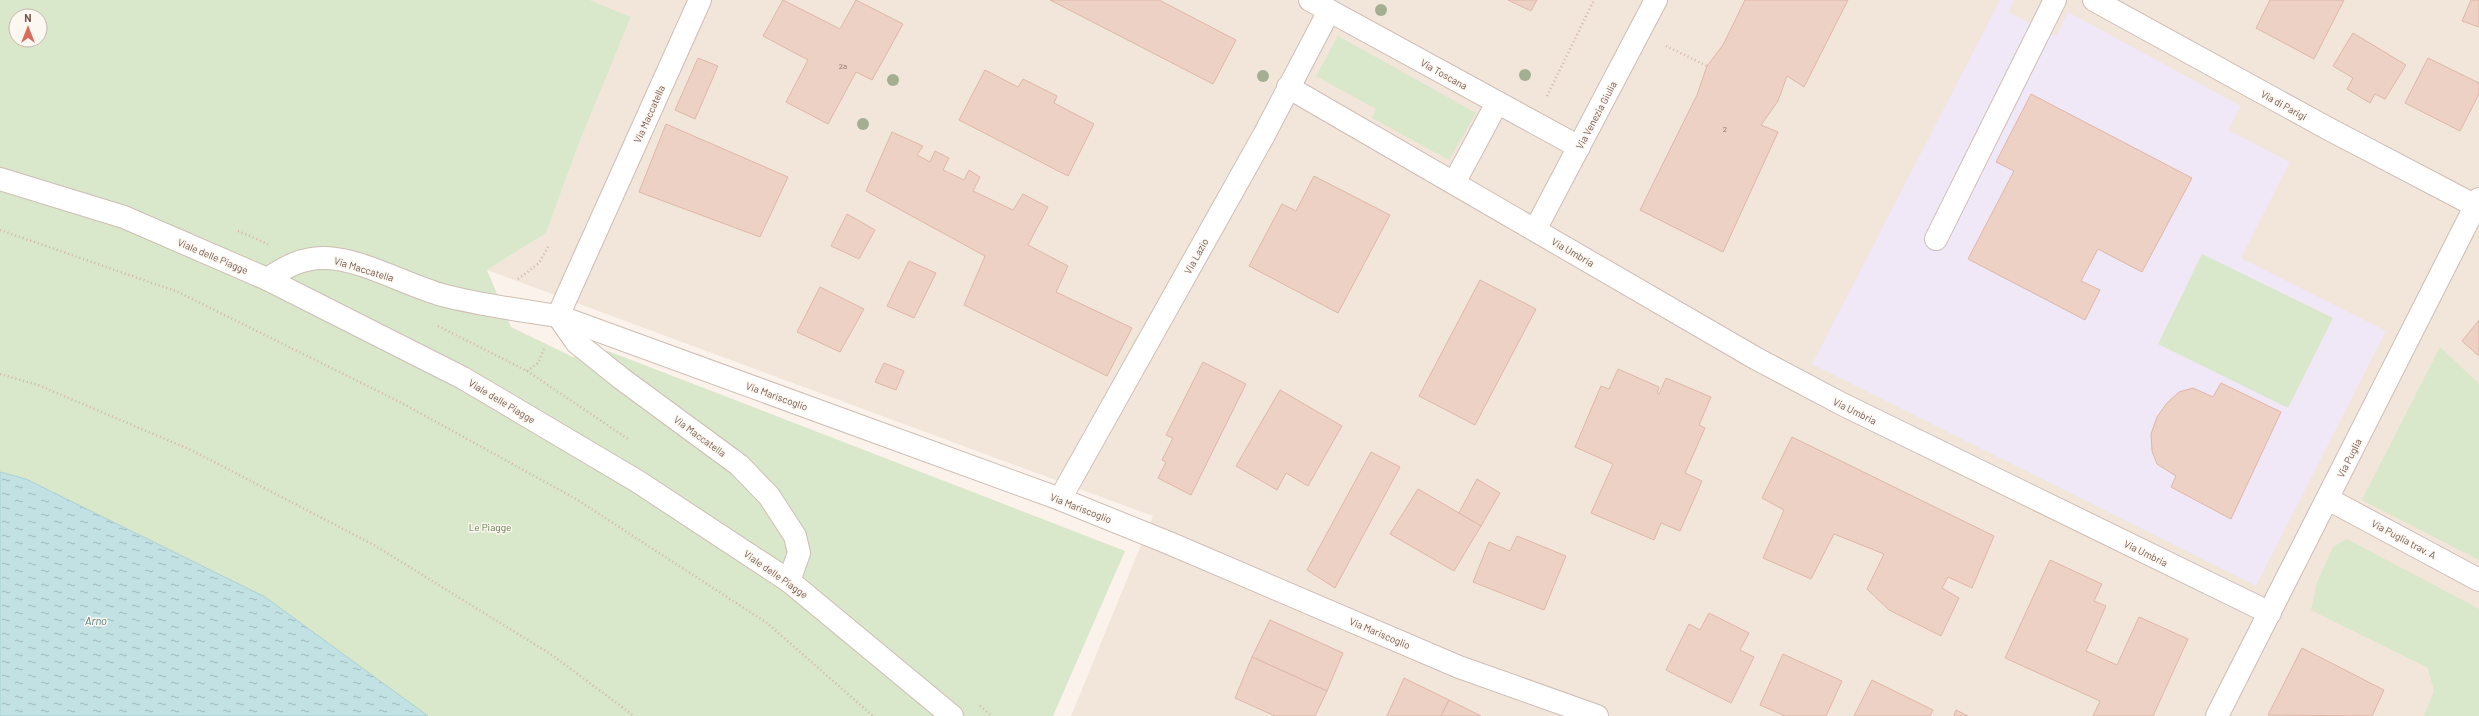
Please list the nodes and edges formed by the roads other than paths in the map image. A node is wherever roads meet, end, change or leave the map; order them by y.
1 (700, 0) edge
2 (1310, 0) edge
3 (1656, 0) edge
4 (2055, 0) edge
5 (2094, 0) edge
6 (1329, 11) junction
7 (1288, 87) junction
8 (1497, 103) junction
9 (1579, 147) junction
10 (0, 179) edge
11 (1454, 183) junction
12 (2477, 202) edge
13 (1536, 230) junction
14 (1936, 239) dead end
15 (267, 279) junction
16 (558, 316) junction
17 (1060, 499) junction
18 (2328, 499) junction
19 (2479, 580) edge
20 (789, 581) junction
21 (2270, 613) junction
22 (952, 716) edge
23 (1597, 716) edge
24 (2217, 716) edge

1 - 16 street, Via Maccatella
2 - 6 street, Via Toscana
3 - 9 street, Via Venezia Giulia
4 - 14 street
5 - 12 street, Via di Parigi
6 - 7 street, Via Lazio
6 - 8 street, Via Toscana
7 - 11 street, Via Umbria
7 - 17 street, Via Lazio
8 - 9 street, Via Toscana
8 - 11 street
9 - 13 street, Via Venezia Giulia
10 - 15 street, Viale delle Piagge
11 - 13 street, Via Umbria
12 - 18 street, Via Puglia
13 - 21 street, Via Umbria
15 - 16 street, Via Maccatella
15 - 20 street, Viale delle Piagge
16 - 17 street, Via Mariscoglio
16 - 20 street, Via Maccatella
17 - 23 street, Via Mariscoglio
18 - 19 street, Via Puglia trav. A
18 - 21 street, Via Puglia
20 - 22 street, Viale delle Piagge
21 - 24 street, Via Puglia

